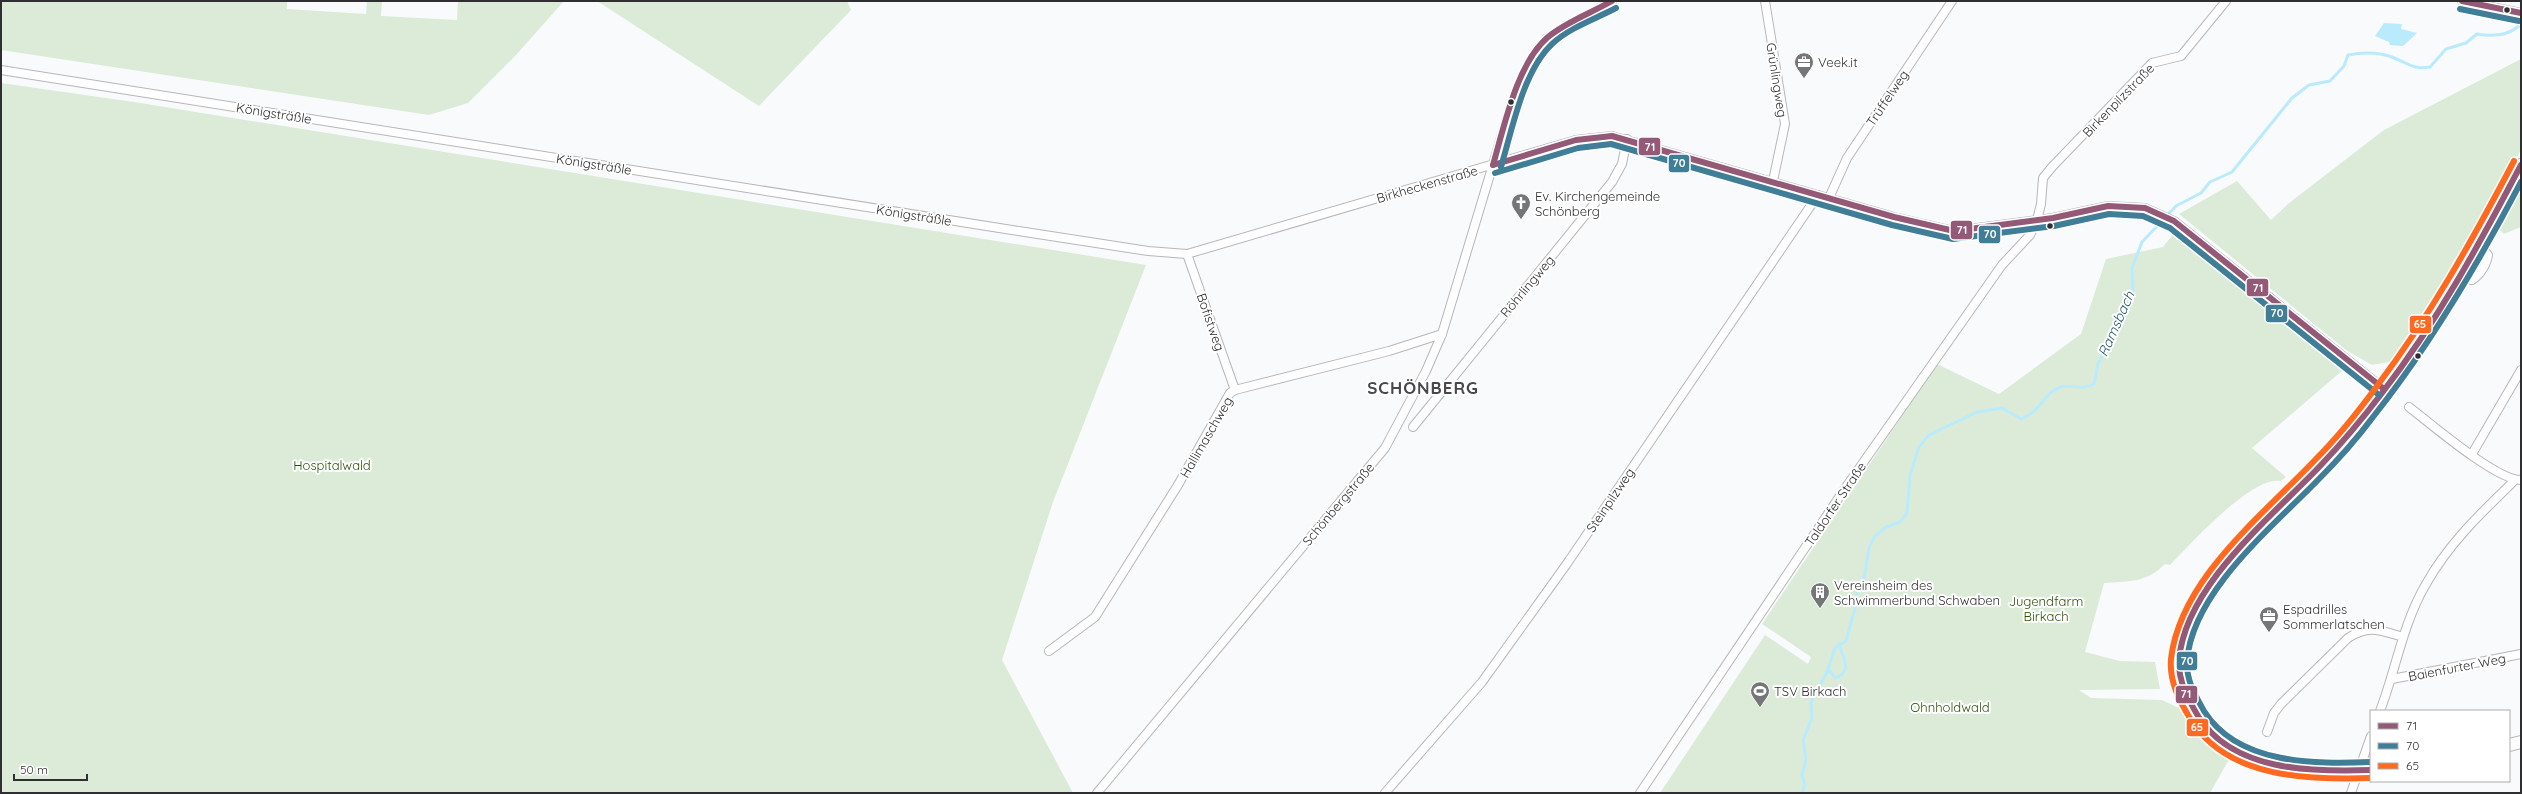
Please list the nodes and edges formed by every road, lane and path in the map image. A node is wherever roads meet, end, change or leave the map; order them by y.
1 (1612, 1) edge
2 (1765, 1) edge
3 (1952, 1) edge
4 (2226, 1) edge
5 (2462, 1) edge
6 (2521, 13) edge
7 (1, 70) edge
8 (1627, 139) junction
9 (1494, 165) junction
10 (2521, 165) edge
11 (1773, 182) junction
12 (1818, 195) junction
13 (1829, 198) junction
14 (2037, 220) junction
15 (2484, 250) dead end
16 (1187, 254) junction
17 (2467, 279) dead end
18 (1442, 334) junction
19 (2521, 370) edge
20 (2384, 389) junction
21 (1235, 390) junction
22 (2408, 408) dead end
23 (1413, 427) dead end
24 (2472, 454) junction
25 (2518, 480) edge
26 (2403, 637) junction
27 (1049, 651) dead end
28 (2521, 654) edge
29 (2392, 679) junction
30 (2380, 710) edge
31 (2267, 732) dead end
32 (2521, 742) edge
33 (2370, 743) edge
34 (2510, 745) edge
35 (2366, 770) edge
36 (1097, 793) edge
37 (1385, 793) edge
38 (1640, 793) edge
39 (2351, 793) edge

1 - 9 street, Schönbergstraße
2 - 11 street, Grünlingweg
3 - 13 street, Trüffelweg
4 - 14 street, Birkenpilzstraße
5 - 6 street
7 - 16 street, Königsträßle
8 - 9 street, Birkheckenstraße
8 - 11 street, Birkheckenstraße
8 - 23 street, Röhrlingweg
9 - 16 street, Birkheckenstraße
9 - 18 street, Schönbergstraße
10 - 20 main road
11 - 12 street, Birkheckenstraße
12 - 13 street, Birkheckenstraße
12 - 37 street, Steinpilzweg
13 - 14 street, Birkheckenstraße
14 - 20 street, Birkheckenstraße
14 - 38 street, Taldorfer Straße
15 - 17 street
16 - 21 street, Bofistweg
18 - 21 street, Hallimaschweg
18 - 36 street, Schönbergstraße
19 - 24 street
20 - 35 main road
21 - 27 street, Hallimaschweg
22 - 24 street
24 - 25 street
25 - 26 street
26 - 29 street
26 - 31 street
28 - 29 street, Baienfurter Weg
29 - 30 street
32 - 34 main road
33 - 35 street
35 - 39 street

